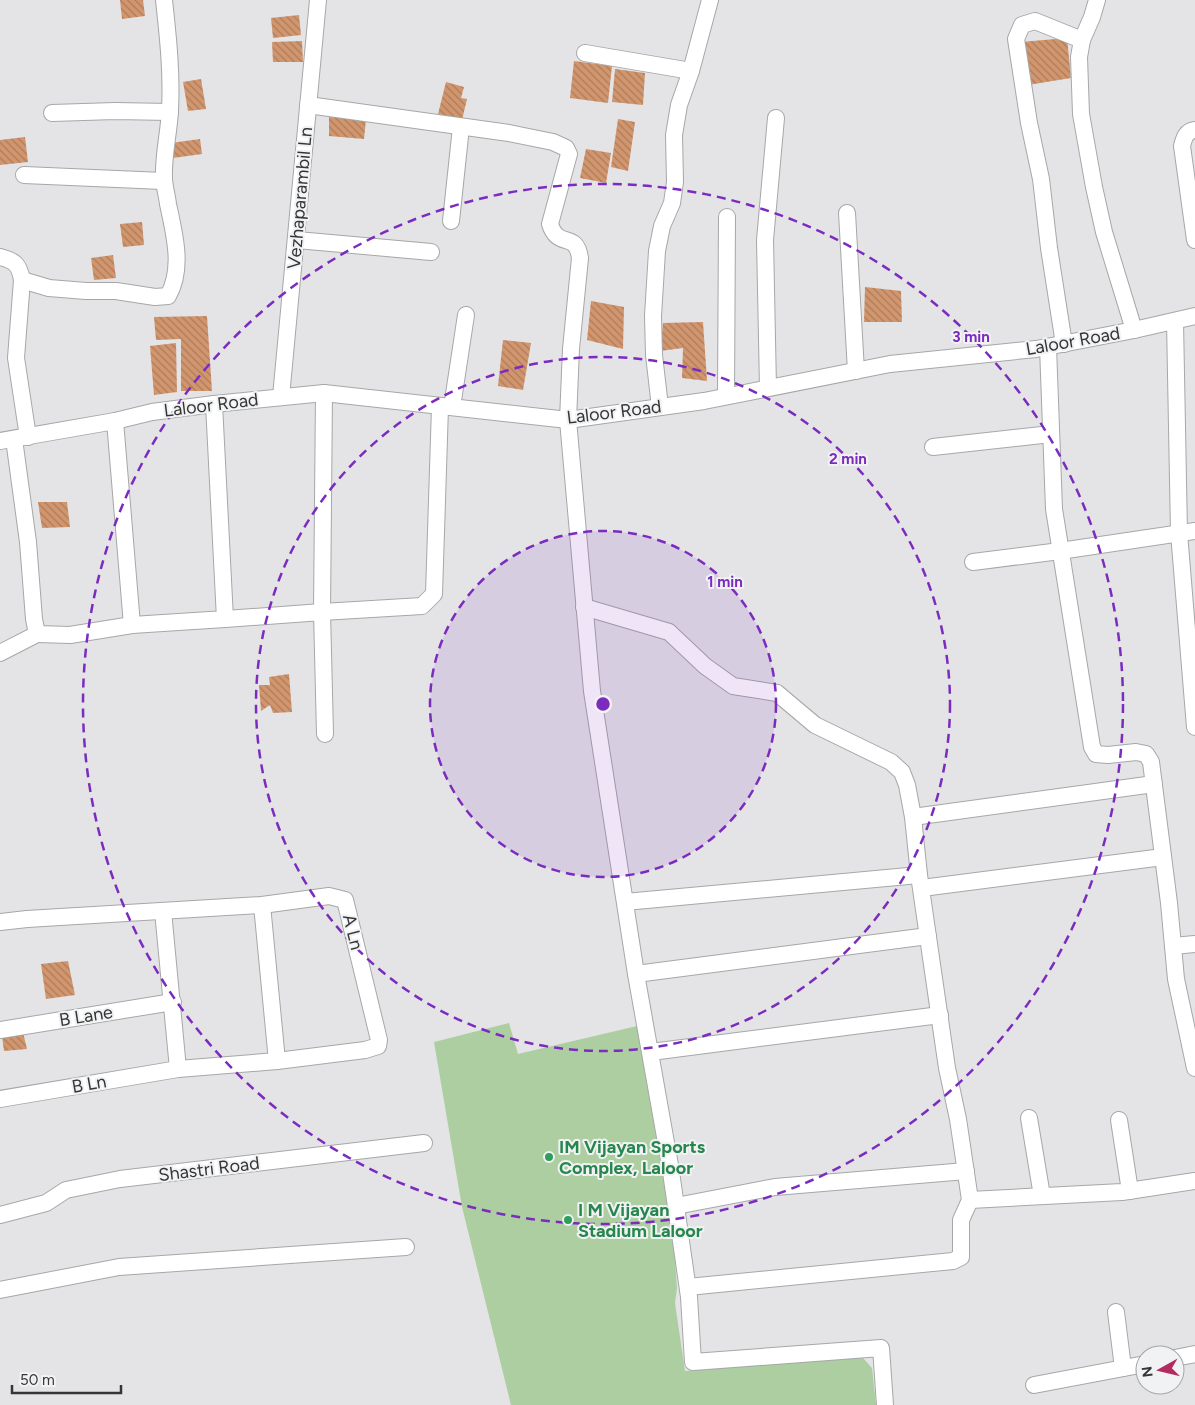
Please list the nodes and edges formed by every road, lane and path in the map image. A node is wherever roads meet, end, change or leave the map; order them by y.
1 (164, 0) edge
2 (318, 0) edge
3 (710, 0) edge
4 (1097, 0) edge
5 (1082, 40) junction
6 (585, 52) dead end
7 (691, 71) junction
8 (308, 105) junction
9 (170, 112) junction
10 (52, 113) dead end
11 (776, 118) dead end
12 (461, 126) junction
13 (1195, 130) edge
14 (24, 175) dead end
15 (164, 181) junction
16 (847, 213) dead end
17 (727, 216) dead end
18 (451, 221) dead end
19 (297, 240) junction
20 (1195, 240) edge
21 (432, 252) dead end
22 (0, 257) edge
23 (22, 280) junction
24 (466, 316) dead end
25 (1195, 316) edge
26 (1175, 321) junction
27 (1134, 330) junction
28 (1056, 345) junction
29 (856, 371) junction
30 (768, 388) junction
31 (324, 393) junction
32 (726, 396) junction
33 (281, 397) junction
34 (214, 404) junction
35 (446, 407) junction
36 (660, 407) junction
37 (568, 420) junction
38 (115, 421) junction
39 (1051, 434) junction
40 (14, 439) edge
41 (933, 447) dead end
42 (1195, 530) edge
43 (1179, 533) junction
44 (1060, 551) junction
45 (973, 562) dead end
46 (584, 607) junction
47 (322, 612) junction
48 (225, 619) junction
49 (132, 625) junction
50 (37, 634) junction
51 (0, 653) edge
52 (1195, 727) edge
53 (325, 734) dead end
54 (1154, 784) junction
55 (913, 817) junction
56 (1163, 857) junction
57 (920, 881) junction
58 (625, 902) junction
59 (262, 905) junction
60 (163, 912) junction
61 (0, 922) edge
62 (928, 936) junction
63 (1195, 944) edge
64 (1173, 946) junction
65 (636, 974) junction
66 (173, 1002) junction
67 (940, 1015) junction
68 (0, 1030) edge
69 (651, 1052) junction
70 (276, 1061) junction
71 (1195, 1068) edge
72 (178, 1069) junction
73 (0, 1099) edge
74 (1029, 1118) dead end
75 (1119, 1120) dead end
76 (424, 1143) dead end
77 (966, 1171) junction
78 (1195, 1181) edge
79 (1130, 1190) junction
80 (1042, 1196) junction
81 (970, 1200) junction
82 (676, 1206) junction
83 (0, 1215) edge
84 (406, 1247) dead end
85 (688, 1287) junction
86 (0, 1290) edge
87 (1116, 1312) dead end
88 (1135, 1366) edge
89 (1123, 1368) junction
90 (1034, 1385) dead end
91 (885, 1405) edge

1 - 9 street
2 - 8 street, Vezhaparambil Ln
3 - 7 street
4 - 5 street
5 - 27 street
5 - 28 street
6 - 7 street
7 - 36 street
8 - 12 street
8 - 19 street, Vezhaparambil Ln
9 - 10 street
9 - 15 street
11 - 30 street
12 - 18 street
12 - 37 street
13 - 20 street
14 - 15 street
15 - 23 street
16 - 29 street
17 - 32 street
19 - 21 street
19 - 33 street, Vezhaparambil Ln
22 - 23 street
23 - 40 street
24 - 35 street
25 - 26 street, Laloor Road
26 - 27 street, Laloor Road
26 - 43 street
27 - 28 street, Laloor Road
28 - 29 street, Laloor Road
28 - 39 street
29 - 30 street, Laloor Road
30 - 32 street, Laloor Road
31 - 33 street, Laloor Road
31 - 35 street, Laloor Road
31 - 47 street
32 - 36 street, Laloor Road
33 - 34 street, Laloor Road
34 - 38 street, Laloor Road
34 - 48 street
35 - 37 street, Laloor Road
35 - 47 street
36 - 37 street, Laloor Road
37 - 46 street
38 - 40 street, Laloor Road
38 - 49 street
39 - 41 street
39 - 44 street
40 - 50 street
42 - 43 street
43 - 44 street
43 - 52 street
44 - 45 street
44 - 54 street
46 - 55 street
46 - 58 street
47 - 48 street
47 - 53 street
48 - 49 street
49 - 50 street
50 - 51 street
54 - 55 street
54 - 56 street
55 - 57 street
56 - 57 street
56 - 64 street
57 - 58 street
57 - 62 street
58 - 65 street
59 - 60 street, A Ln
59 - 70 street
59 - 70 street, A Ln
60 - 61 street, A Ln
60 - 66 street
62 - 65 street
62 - 67 street
63 - 64 street
64 - 71 street
65 - 69 street
66 - 68 street, B Lane
66 - 72 street
67 - 69 street
67 - 77 street
69 - 82 street
70 - 72 street, A Ln
72 - 73 street, B Ln
74 - 80 street
75 - 79 street
76 - 83 street, Shastri Road
77 - 81 street
77 - 82 street
78 - 79 street
79 - 80 street
80 - 81 street
81 - 85 street
82 - 85 street
84 - 86 street
85 - 91 street
87 - 89 street
88 - 89 street
89 - 90 street

